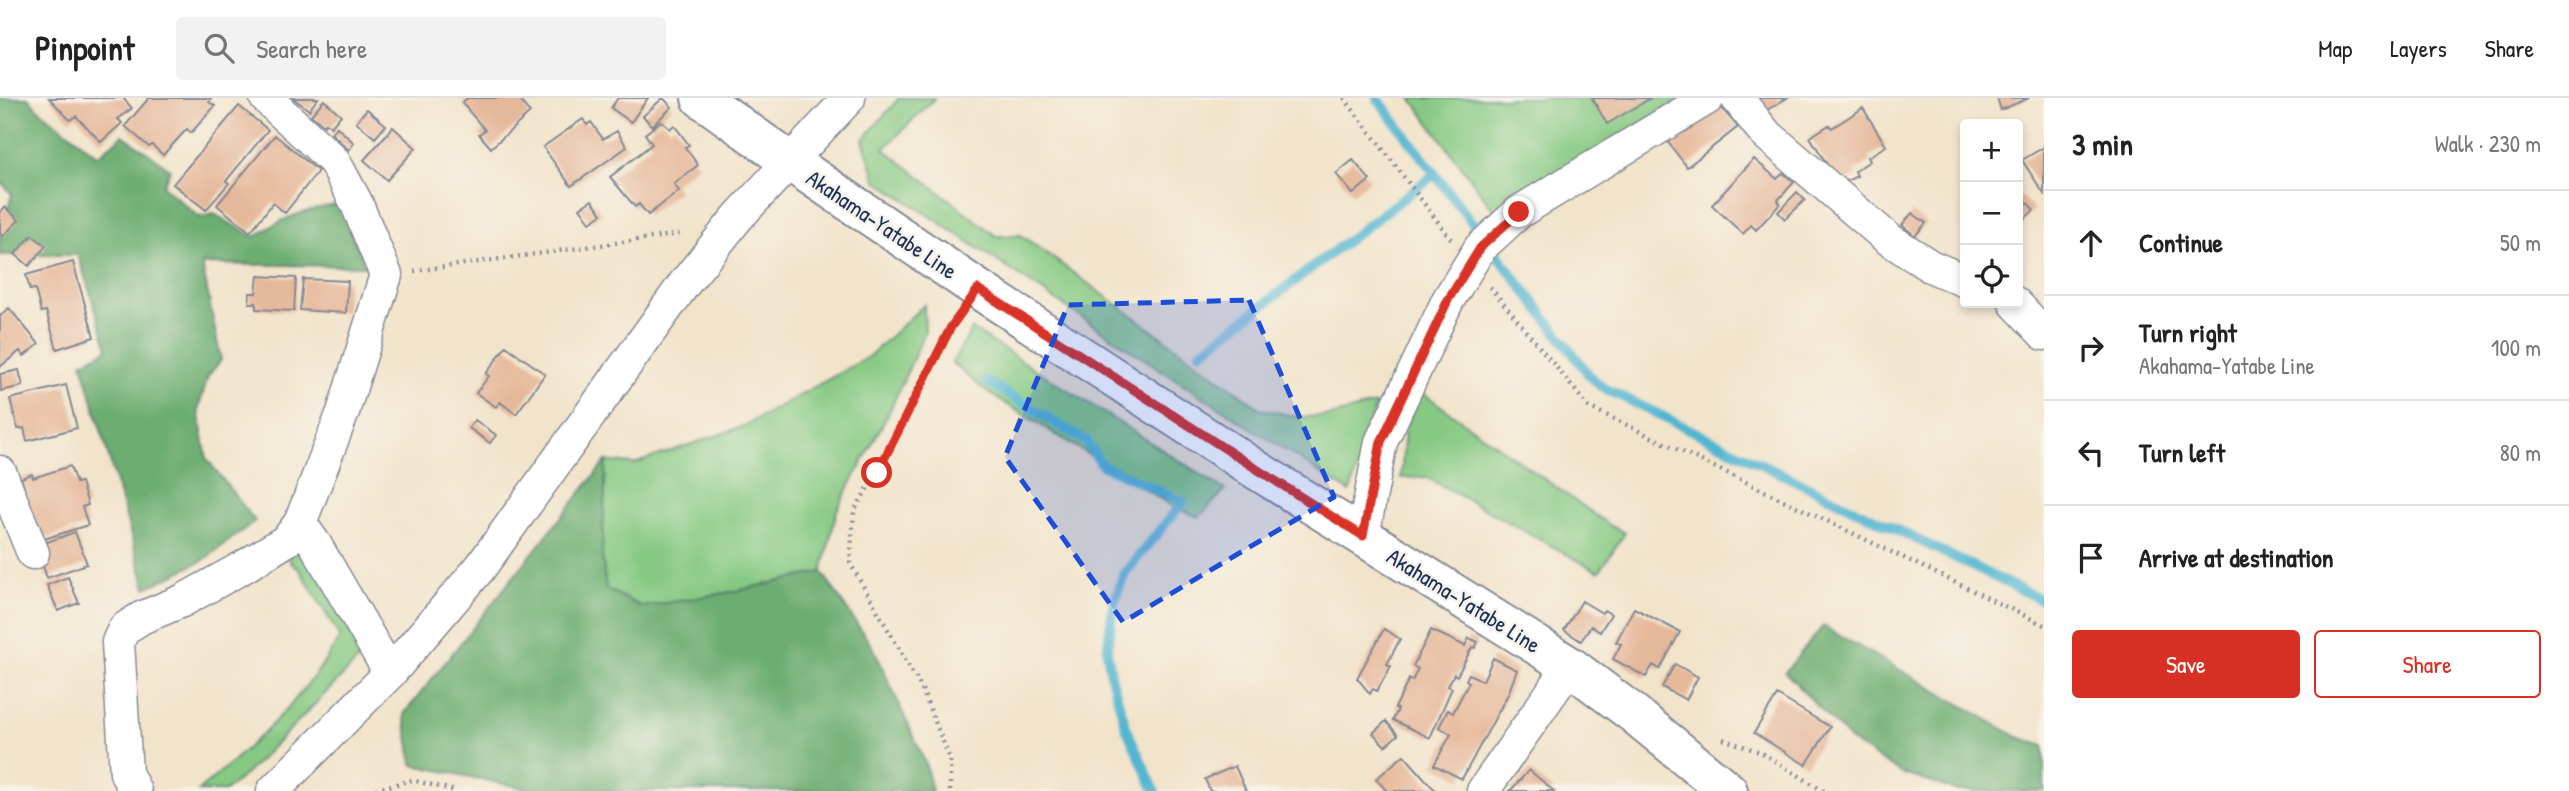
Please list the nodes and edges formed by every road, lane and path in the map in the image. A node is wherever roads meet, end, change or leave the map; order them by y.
1 (266, 98) edge
2 (701, 98) edge
3 (849, 98) edge
4 (1344, 98) edge
5 (1709, 98) edge
6 (1737, 98) edge
7 (789, 161) junction
8 (706, 257) junction
9 (1470, 263) junction
10 (386, 275) junction
11 (1960, 279) edge
12 (978, 289) junction
13 (2020, 308) edge
14 (2044, 334) edge
15 (0, 472) edge
16 (300, 523) junction
17 (1363, 536) junction
18 (33, 553) dead end
19 (2044, 625) edge
20 (1570, 666) junction
21 (390, 673) junction
22 (1722, 739) dead end
23 (135, 791) edge
24 (274, 791) edge
25 (369, 791) edge
26 (457, 791) edge
27 (950, 791) edge
28 (1483, 791) edge
29 (1728, 791) edge
30 (1824, 791) edge

1 - 10 street
2 - 7 main road, Akahama-Yatabe Line
3 - 7 street
4 - 9 path
5 - 9 street
6 - 11 street
7 - 8 street
7 - 12 main road, Akahama-Yatabe Line
8 - 10 path
8 - 21 street
9 - 17 street
9 - 19 path
10 - 16 street
12 - 17 main road, Akahama-Yatabe Line
12 - 27 path
13 - 14 street
15 - 18 street
16 - 21 street
16 - 23 street
17 - 20 main road, Akahama-Yatabe Line
20 - 28 street
20 - 29 main road, Akahama-Yatabe Line
21 - 24 street
22 - 30 path
25 - 26 path

